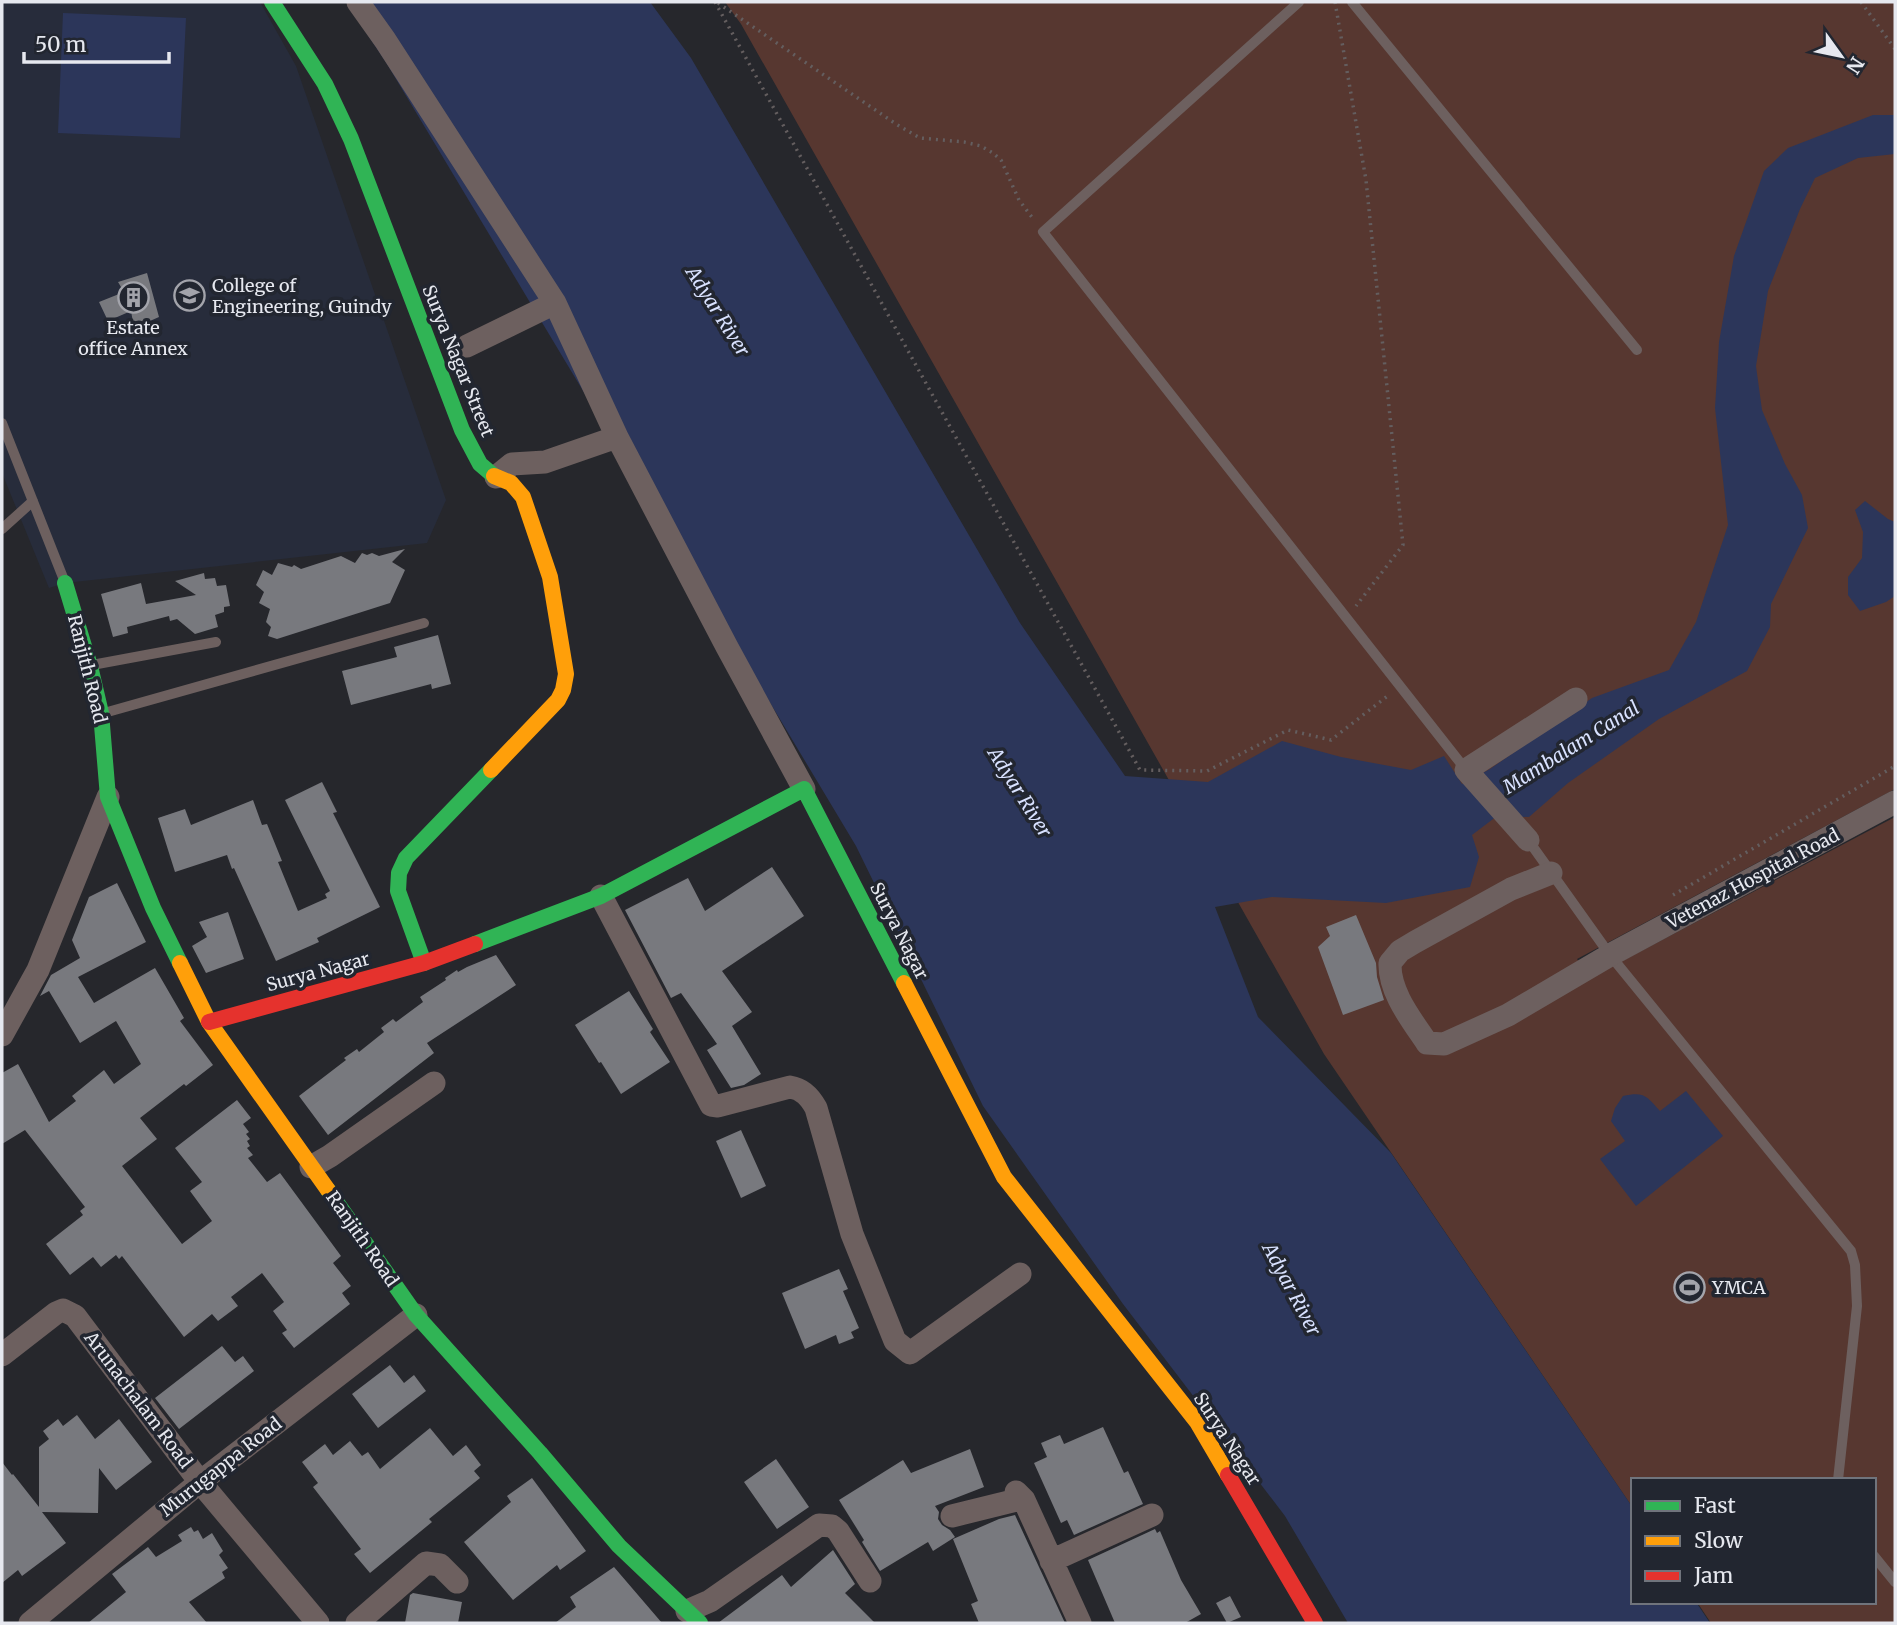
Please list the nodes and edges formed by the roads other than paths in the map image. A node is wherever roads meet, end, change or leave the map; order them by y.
1 (272, 2) edge
2 (358, 2) edge
3 (1299, 2) edge
4 (1352, 2) edge
5 (555, 303) junction
6 (467, 346) dead end
7 (1637, 350) dead end
8 (2, 424) edge
9 (617, 436) junction
10 (496, 477) junction
11 (33, 502) junction
12 (2, 528) edge
13 (65, 583) joint
14 (424, 623) dead end
15 (216, 642) dead end
16 (90, 666) junction
17 (1576, 699) dead end
18 (101, 713) junction
19 (1466, 770) junction
20 (804, 789) junction
21 (107, 797) junction
22 (1895, 802) edge
23 (1528, 840) joint
24 (1551, 873) junction
25 (601, 896) junction
26 (1611, 955) junction
27 (424, 963) junction
28 (209, 1022) junction
29 (2, 1035) edge
30 (434, 1083) dead end
31 (311, 1167) junction
32 (1020, 1274) dead end
33 (416, 1315) junction
34 (2, 1355) edge
35 (1838, 1478) edge
36 (200, 1482) junction
37 (952, 1516) dead end
38 (1152, 1516) dead end
39 (1876, 1558) edge
40 (1051, 1561) junction
41 (870, 1581) dead end
42 (457, 1582) dead end
43 (1895, 1582) edge
44 (694, 1617) edge
45 (30, 1623) edge
46 (318, 1623) edge
47 (359, 1623) edge
48 (1080, 1623) edge
49 (1315, 1623) edge

1 - 10 street, Surya Nagar Street
2 - 5 street
3 - 19 lane
4 - 7 lane
5 - 6 street
5 - 9 street
8 - 11 lane
9 - 10 street
9 - 20 street
10 - 27 street, Surya Nagar Street
11 - 12 lane
11 - 13 lane
13 - 16 street, Ranjith Road
14 - 18 lane
15 - 16 lane
16 - 18 street, Ranjith Road
17 - 19 street
18 - 21 street, Ranjith Road
19 - 23 street
20 - 25 street, Surya Nagar
20 - 49 street, Surya Nagar
21 - 28 street, Ranjith Road
21 - 29 street, Ranjith Road
22 - 26 street, Vetenaz Hospital Road
23 - 24 lane
24 - 26 lane
24 - 26 street, Vetenaz Hospital Road
25 - 27 street, Surya Nagar
25 - 32 street
26 - 35 lane
27 - 28 street, Surya Nagar
28 - 31 street, Ranjith Road
30 - 31 street
31 - 33 street, Ranjith Road
33 - 36 street, Murugappa Road
33 - 44 street, Ranjith Road
34 - 36 street, Arunachalam Road
36 - 45 street, Murugappa Road
36 - 46 street, Arunachalam Road
37 - 40 street
38 - 40 street
39 - 43 lane
40 - 48 street
41 - 44 street
42 - 47 street

